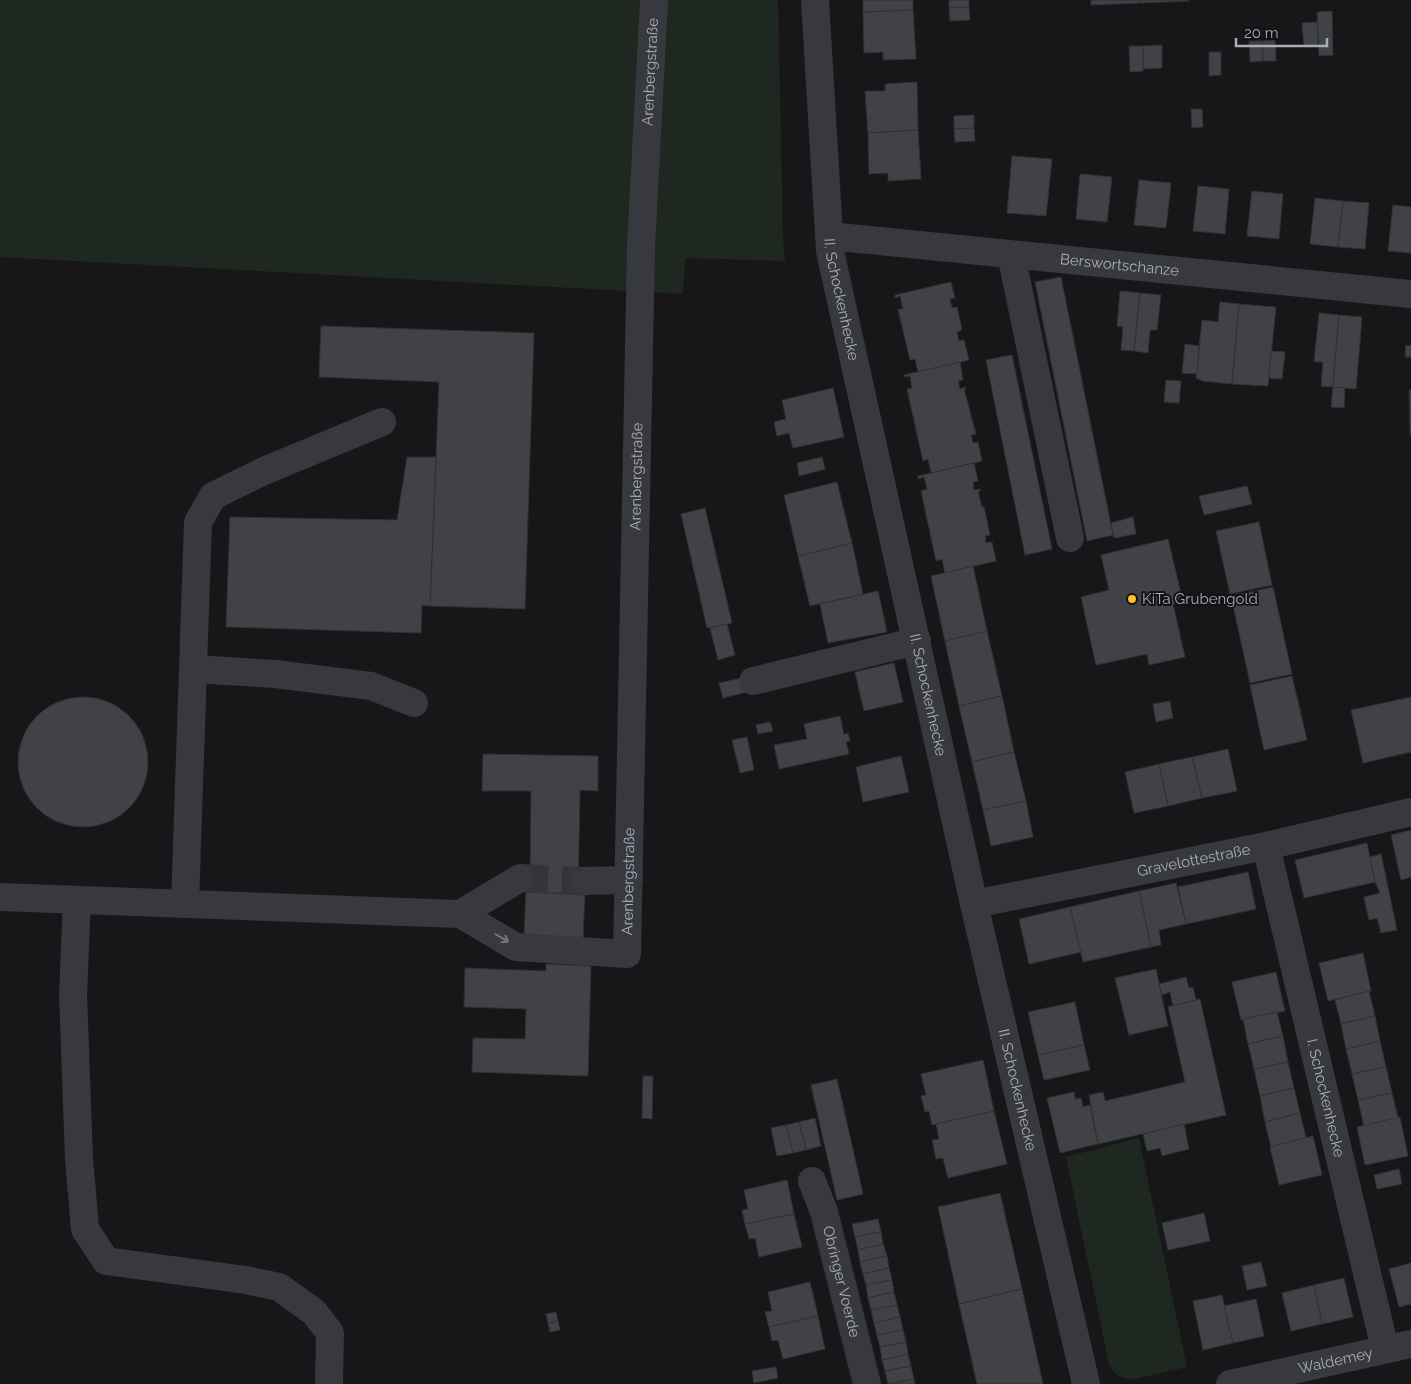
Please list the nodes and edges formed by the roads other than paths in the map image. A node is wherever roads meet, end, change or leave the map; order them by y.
1 (654, 0) edge
2 (815, 0) edge
3 (829, 236) junction
4 (1014, 255) junction
5 (1411, 294) edge
6 (382, 422) dead end
7 (1070, 538) dead end
8 (917, 641) junction
9 (193, 669) junction
10 (753, 681) dead end
11 (414, 703) dead end
12 (1411, 812) edge
13 (1266, 846) junction
14 (520, 878) tunnel mouth
15 (585, 880) tunnel mouth
16 (629, 880) junction
17 (0, 897) edge
18 (77, 900) junction
19 (185, 903) junction
20 (974, 904) junction
21 (460, 914) junction
22 (812, 1182) dead end
23 (1398, 1346) edge
24 (329, 1384) edge
25 (867, 1384) edge
26 (1086, 1384) edge
27 (1230, 1384) edge

1 - 16 street, Arenbergstraße
2 - 3 street, II. Schockenhecke
3 - 4 street, Berswortschanze
3 - 8 street, II. Schockenhecke
4 - 5 street, Berswortschanze
4 - 7 street
6 - 9 street
8 - 10 street
8 - 20 street, II. Schockenhecke
9 - 11 street
9 - 19 street
12 - 13 street, Gravelottestraße
13 - 20 street, Gravelottestraße
13 - 23 street, I. Schockenhecke
14 - 21 street
15 - 16 street
21 -> 16 street, Arenbergstraße
17 - 18 street
18 - 19 street
18 - 24 street
19 - 21 street
20 - 26 street, II. Schockenhecke
22 - 25 street, Obringer Voerde
23 - 27 street, Waldemey

